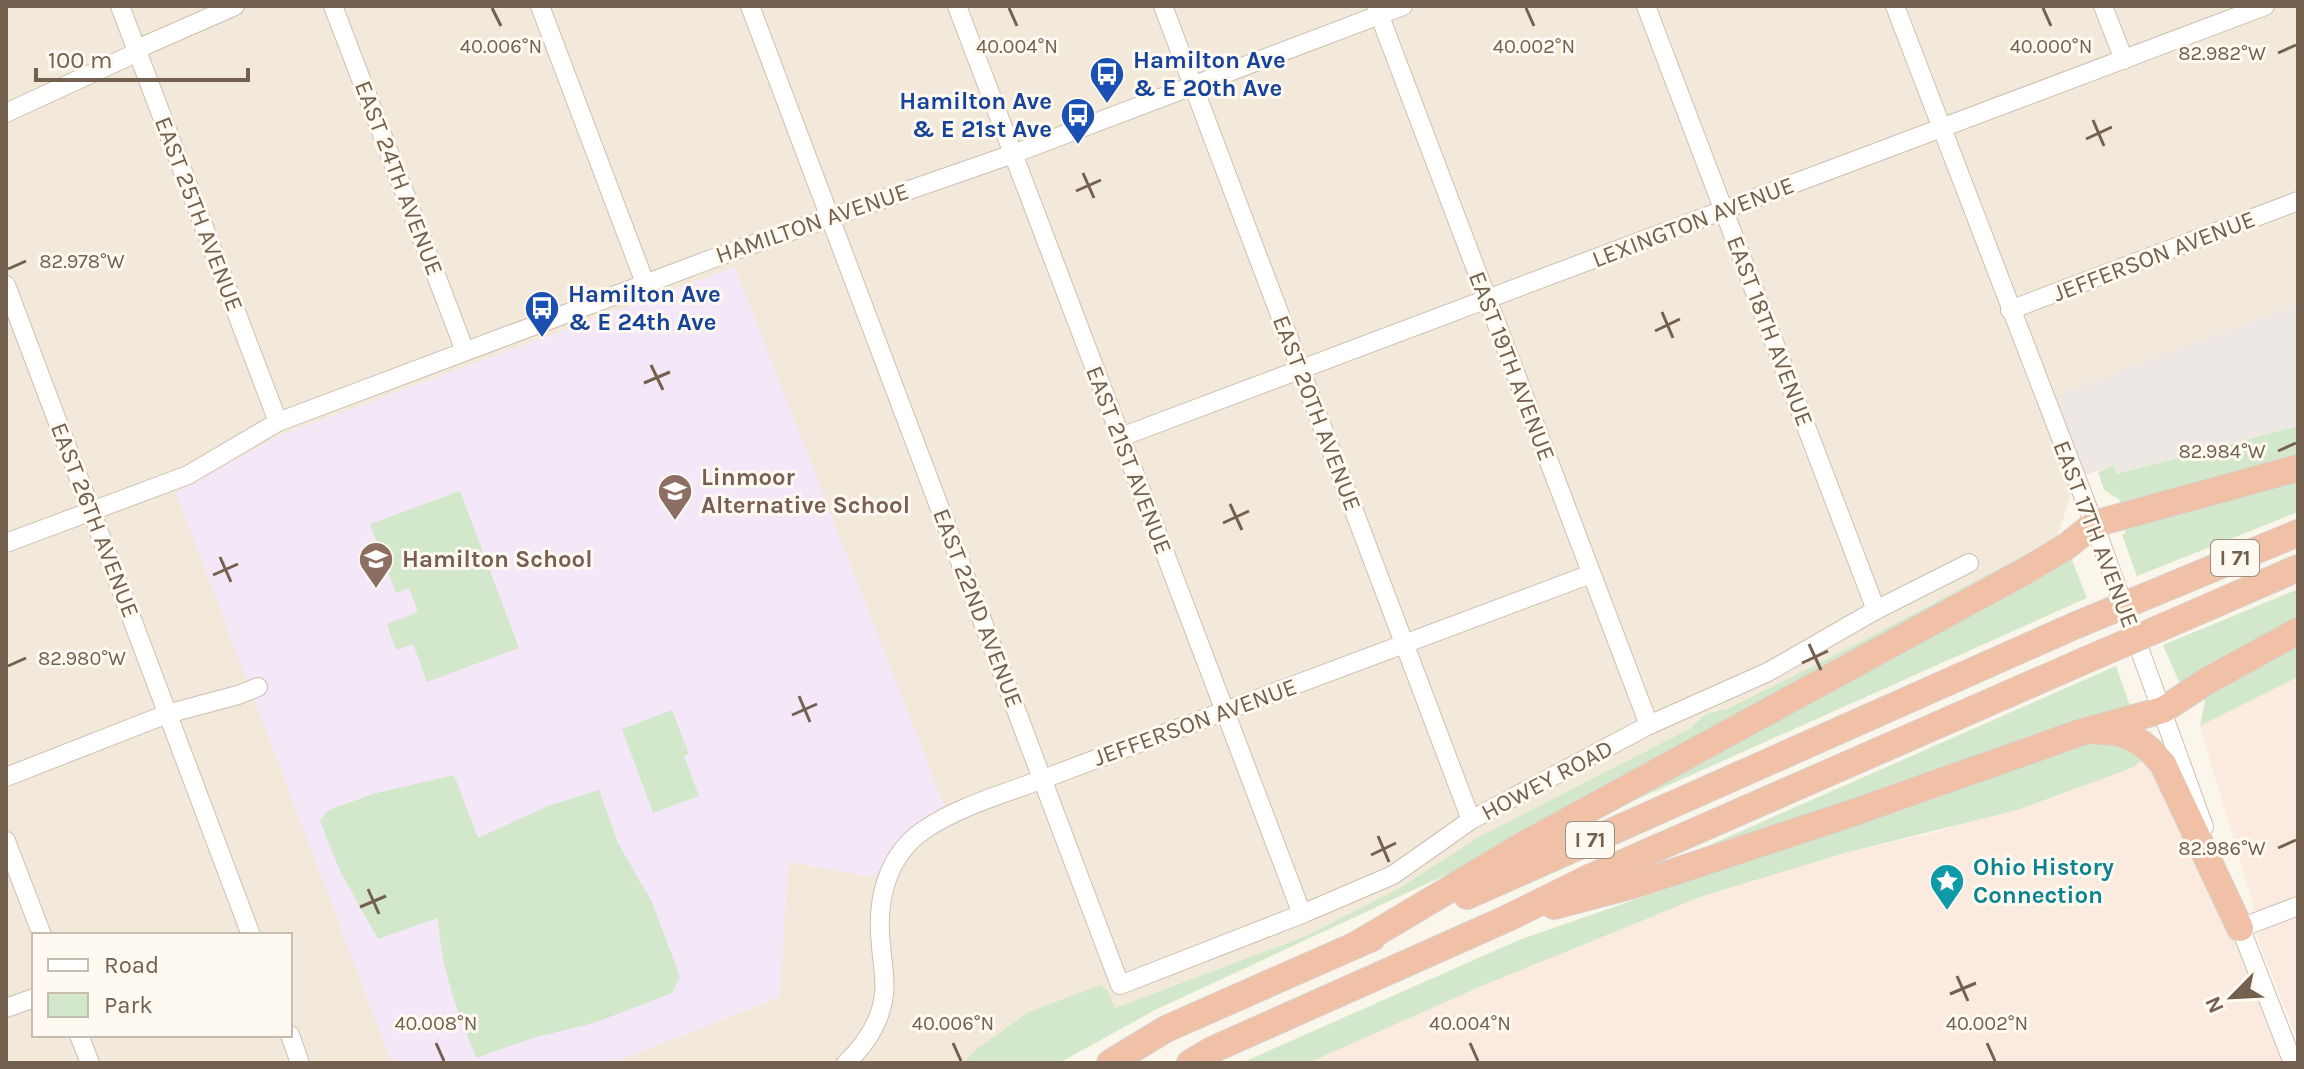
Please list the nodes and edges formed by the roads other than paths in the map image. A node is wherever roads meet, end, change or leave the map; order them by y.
1 (120, 6) edge
2 (235, 6) edge
3 (333, 6) edge
4 (540, 6) edge
5 (750, 6) edge
6 (957, 6) edge
7 (1163, 6) edge
8 (1403, 6) edge
9 (1646, 6) edge
10 (1895, 6) edge
11 (2103, 6) edge
12 (2265, 6) edge
13 (1378, 10) edge
14 (138, 51) junction
15 (2124, 60) junction
16 (1193, 85) junction
17 (6, 113) edge
18 (1941, 129) junction
19 (1013, 154) junction
20 (2298, 201) edge
21 (1724, 210) junction
22 (829, 216) junction
23 (645, 283) junction
24 (6, 285) edge
25 (1487, 300) junction
26 (2010, 310) junction
27 (14, 332) edge
28 (465, 351) junction
29 (1300, 371) junction
30 (278, 422) junction
31 (1121, 437) junction
32 (2298, 468) edge
33 (91, 511) junction
34 (2094, 524) junction
35 (2298, 533) edge
36 (6, 543) edge
37 (1969, 563) dead end
38 (2298, 568) edge
39 (1591, 574) junction
40 (1876, 610) junction
41 (2298, 631) edge
42 (1404, 643) junction
43 (258, 687) dead end
44 (2163, 710) junction
45 (1225, 712) junction
46 (167, 714) junction
47 (1649, 725) junction
48 (2082, 732) junction
49 (6, 777) edge
50 (1043, 779) junction
51 (1471, 820) junction
52 (6, 841) edge
53 (2298, 906) edge
54 (1302, 914) junction
55 (1508, 918) junction
56 (2240, 928) junction
57 (41, 933) edge
58 (250, 933) edge
59 (1356, 945) junction
60 (1120, 985) joint
61 (32, 999) edge
62 (6, 1008) edge
63 (80, 1037) edge
64 (291, 1037) edge
65 (90, 1063) edge
66 (300, 1063) edge
67 (846, 1063) edge
68 (1110, 1063) edge
69 (1190, 1063) edge
70 (2293, 1063) edge

1 - 14 street, EAST 25TH AVENUE
2 - 14 street
3 - 28 street, EAST 24TH AVENUE
4 - 23 street
5 - 22 street, EAST 22ND AVENUE
6 - 19 street, EAST 21ST AVENUE
7 - 16 street, EAST 20TH AVENUE
8 - 13 street, HAMILTON AVENUE
9 - 21 street, EAST 18TH AVENUE
10 - 18 street, EAST 17TH AVENUE
11 - 15 street
12 - 15 street, LEXINGTON AVENUE
13 - 16 street, HAMILTON AVENUE
13 - 25 street, EAST 19TH AVENUE
14 - 17 street
14 - 30 street, EAST 25TH AVENUE
15 - 18 street, LEXINGTON AVENUE
16 - 19 street, HAMILTON AVENUE
16 - 29 street, EAST 20TH AVENUE
18 - 21 street, LEXINGTON AVENUE
18 - 26 street, EAST 17TH AVENUE
19 - 22 street, HAMILTON AVENUE
19 - 31 street, EAST 21ST AVENUE
20 - 26 street, JEFFERSON AVENUE
21 - 25 street, LEXINGTON AVENUE
21 - 40 street, EAST 18TH AVENUE
22 - 23 street, HAMILTON AVENUE
22 - 50 street, EAST 22ND AVENUE
23 - 28 street, HAMILTON AVENUE
24 - 27 street, EAST 26TH AVENUE
25 - 29 street, LEXINGTON AVENUE
25 - 39 street, EAST 19TH AVENUE
26 - 34 street, EAST 17TH AVENUE
27 - 33 street, EAST 26TH AVENUE
28 - 30 street, HAMILTON AVENUE
29 - 31 street, LEXINGTON AVENUE
29 - 42 street, EAST 20TH AVENUE
30 - 33 street, HAMILTON AVENUE
31 - 45 street, EAST 21ST AVENUE
32 - 34 highway
33 - 36 street, HAMILTON AVENUE
33 - 46 street, EAST 26TH AVENUE
34 - 44 street, EAST 17TH AVENUE
34 - 59 highway
35 - 59 highway, I 71, bridge
37 - 40 street, HOWEY ROAD
38 - 55 highway, I 71, bridge
39 - 42 street, JEFFERSON AVENUE
39 - 47 street, EAST 19TH AVENUE
40 - 47 street, HOWEY ROAD
41 - 44 highway
42 - 45 street, JEFFERSON AVENUE
42 - 51 street, EAST 20TH AVENUE
43 - 46 street
44 - 48 highway
44 - 56 street, EAST 17TH AVENUE
45 - 50 street, JEFFERSON AVENUE
45 - 54 street, EAST 21ST AVENUE
46 - 49 street
46 - 58 street, EAST 26TH AVENUE
47 - 51 street, HOWEY ROAD
48 - 55 highway
48 - 56 highway
50 - 60 street, EAST 22ND AVENUE
50 - 67 street, JEFFERSON AVENUE
51 - 54 street, HOWEY ROAD
52 - 57 street
53 - 56 street
54 - 60 street, HOWEY ROAD
55 - 69 highway, I 71
56 - 70 street, EAST 17TH AVENUE
59 - 68 highway, I 71
61 - 62 street
63 - 65 street
64 - 66 street

